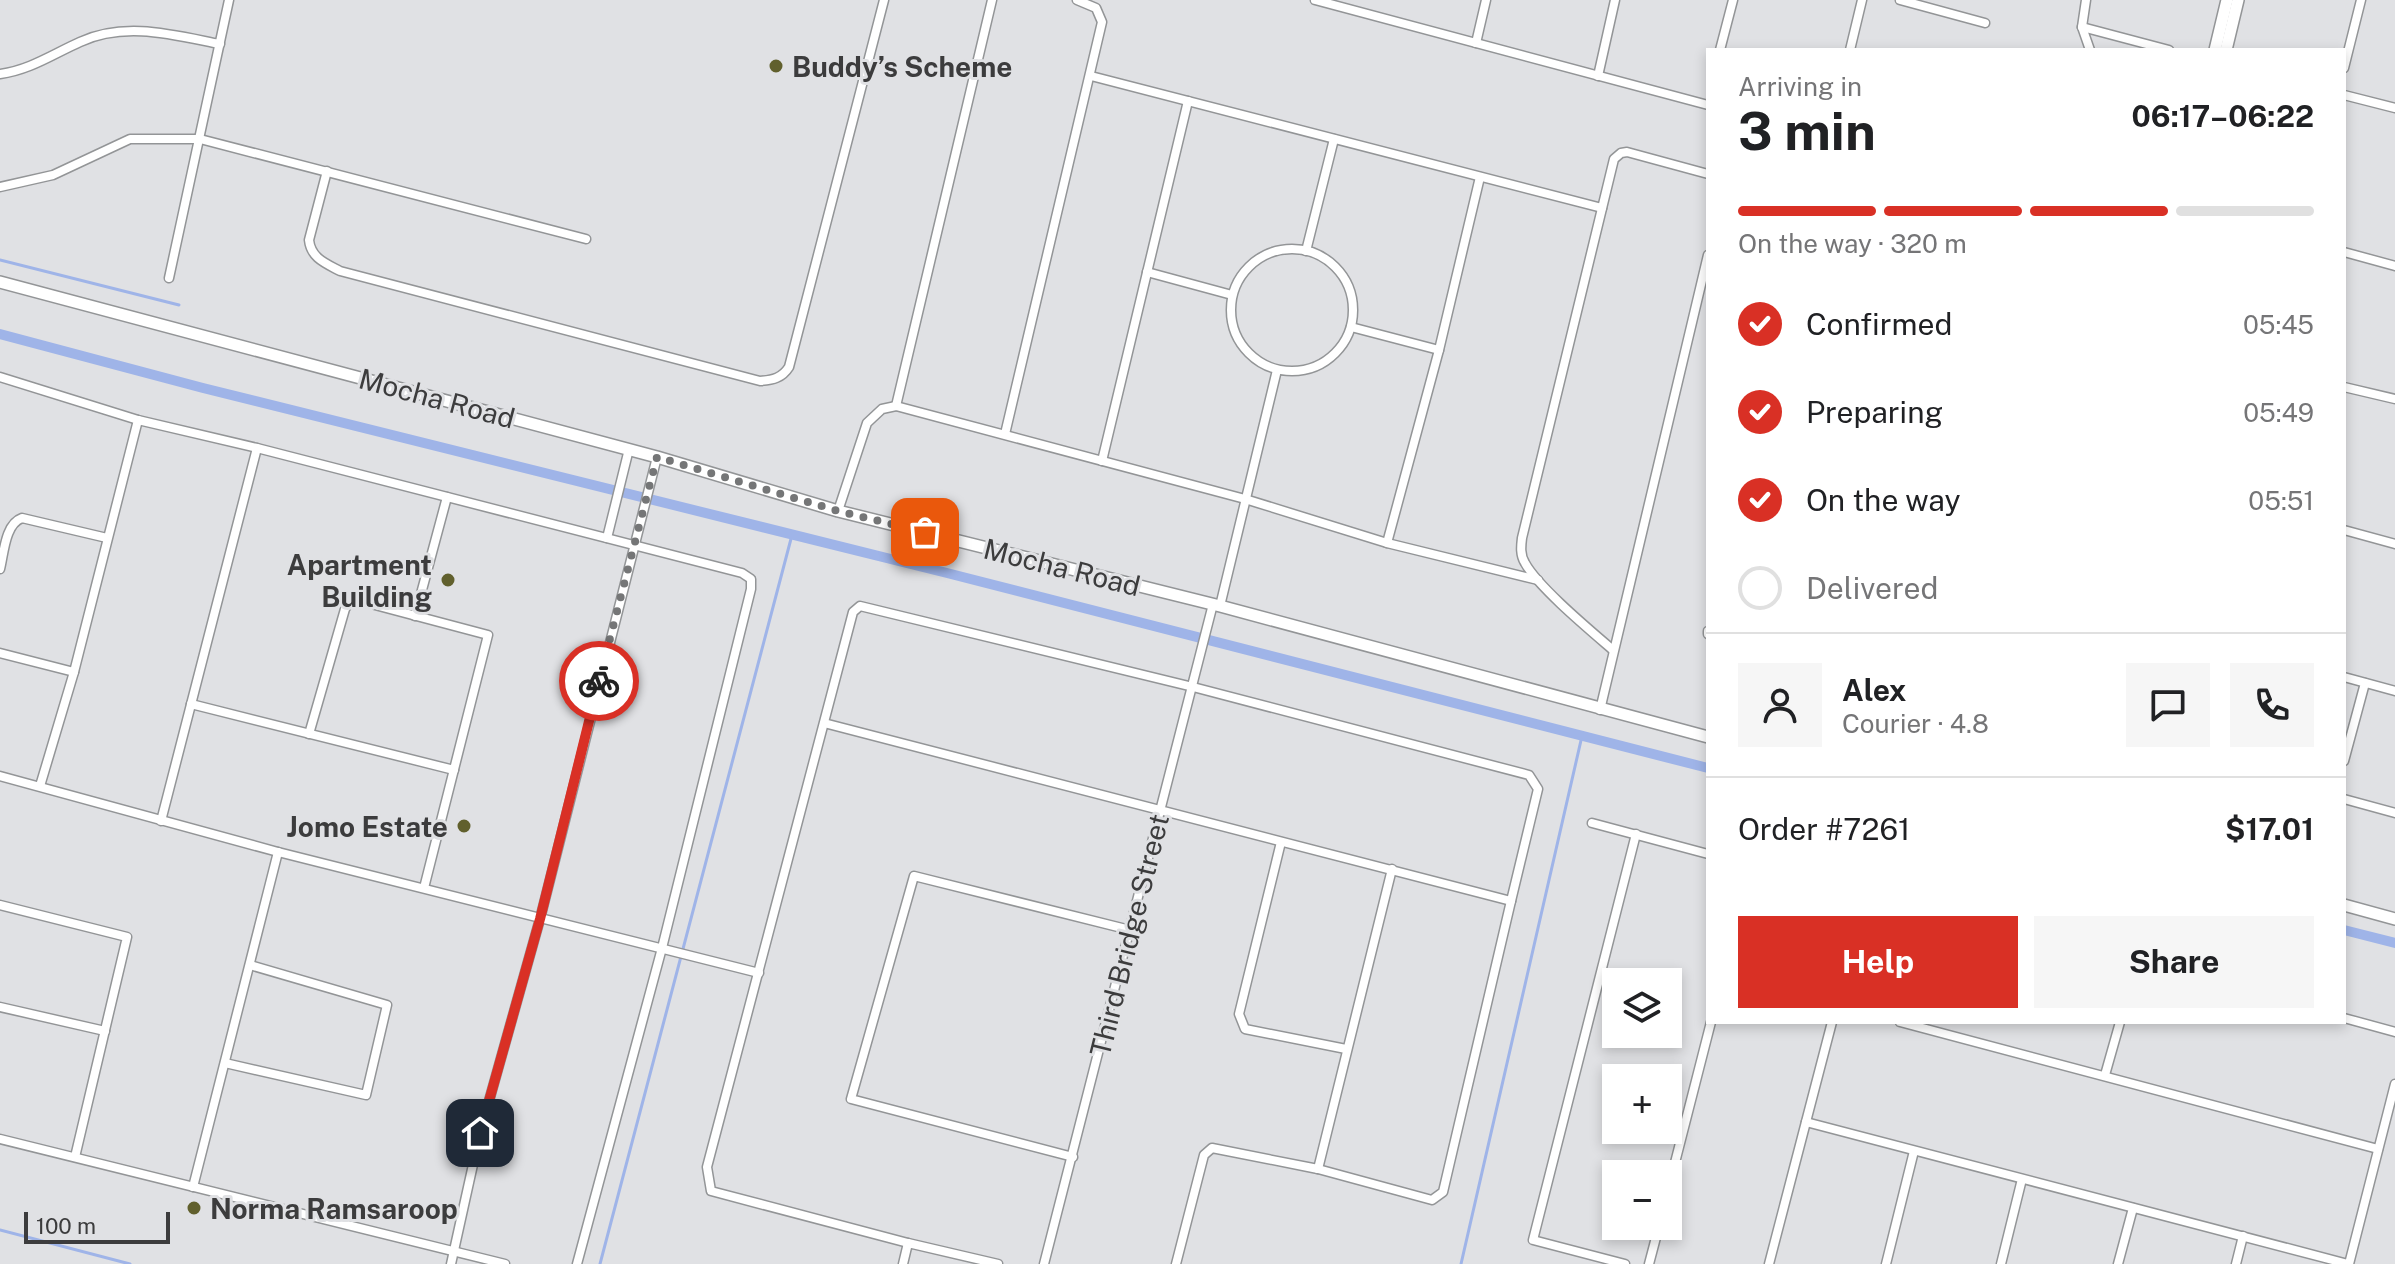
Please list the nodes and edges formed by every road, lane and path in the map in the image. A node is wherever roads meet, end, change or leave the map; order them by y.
1 (229, 0) edge
2 (884, 0) edge
3 (992, 0) edge
4 (1077, 0) edge
5 (1315, 0) edge
6 (1357, 0) edge
7 (1486, 0) edge
8 (1615, 0) edge
9 (1733, 0) edge
10 (1862, 0) edge
11 (1900, 0) edge
12 (2086, 0) edge
13 (2227, 0) edge
14 (2238, 0) edge
15 (2361, 0) edge
16 (1355, 11) junction
17 (1985, 23) dead end
18 (2082, 27) junction
19 (1476, 43) junction
20 (220, 44) junction
21 (1721, 48) edge
22 (1850, 48) edge
23 (2089, 48) edge
24 (2161, 48) edge
25 (2215, 48) edge
26 (2226, 48) edge
27 (2346, 60) edge
28 (0, 74) edge
29 (1091, 76) junction
30 (1598, 76) junction
31 (2346, 96) edge
32 (1188, 101) junction
33 (1706, 102) edge
34 (2395, 108) edge
35 (200, 139) junction
36 (1334, 139) junction
37 (327, 171) junction
38 (1706, 173) edge
39 (1480, 177) junction
40 (0, 187) edge
41 (1602, 208) junction
42 (586, 239) dead end
43 (1306, 251) junction
44 (2346, 253) edge
45 (1706, 263) edge
46 (2395, 266) edge
47 (1147, 272) junction
48 (169, 278) dead end
49 (0, 282) edge
50 (1232, 295) junction
51 (1351, 327) junction
52 (1439, 350) junction
53 (1277, 370) junction
54 (0, 377) edge
55 (2346, 387) edge
56 (2395, 399) edge
57 (896, 406) junction
58 (138, 420) junction
59 (1005, 434) junction
60 (257, 448) junction
61 (629, 449) junction
62 (657, 457) junction
63 (1102, 461) junction
64 (447, 497) junction
65 (1245, 499) junction
66 (838, 511) junction
67 (2346, 531) edge
68 (107, 538) junction
69 (607, 538) junction
70 (1387, 543) junction
71 (2395, 544) edge
72 (635, 545) junction
73 (0, 569) edge
74 (1538, 580) junction
75 (1217, 605) junction
76 (415, 616) junction
77 (1613, 650) junction
78 (0, 653) edge
79 (74, 672) junction
80 (2346, 678) edge
81 (2365, 683) junction
82 (1193, 687) junction
83 (2395, 691) edge
84 (191, 704) junction
85 (1600, 710) junction
86 (824, 723) junction
87 (309, 734) junction
88 (1706, 736) edge
89 (2346, 754) edge
90 (454, 770) junction
91 (0, 776) edge
92 (40, 786) junction
93 (2346, 800) edge
94 (1161, 810) junction
95 (2395, 813) edge
96 (161, 821) junction
97 (1592, 823) dead end
98 (1636, 834) junction
99 (1281, 842) junction
100 (278, 852) junction
101 (1706, 853) edge
102 (1392, 869) junction
103 (424, 888) junction
104 (1511, 901) junction
105 (0, 905) edge
106 (2346, 906) edge
107 (540, 919) junction
108 (2395, 919) edge
109 (1130, 930) junction
110 (662, 948) junction
111 (250, 965) junction
112 (759, 973) junction
113 (0, 1007) edge
114 (2346, 1019) edge
115 (1710, 1024) edge
116 (1831, 1024) edge
117 (1908, 1024) edge
118 (2119, 1024) edge
119 (105, 1031) junction
120 (2395, 1032) edge
121 (1346, 1049) junction
122 (225, 1063) junction
123 (2105, 1075) junction
124 (2395, 1084) edge
125 (1806, 1122) junction
126 (0, 1139) edge
127 (2378, 1149) junction
128 (1914, 1151) junction
129 (75, 1157) junction
130 (1073, 1157) junction
131 (1676, 1160) edge
132 (1318, 1169) junction
133 (2022, 1179) junction
134 (193, 1187) junction
135 (2133, 1208) junction
136 (2243, 1236) junction
137 (1655, 1240) edge
138 (908, 1243) junction
139 (454, 1252) junction
140 (451, 1264) edge
141 (505, 1264) edge
142 (577, 1264) edge
143 (903, 1264) edge
144 (998, 1264) edge
145 (1044, 1264) edge
146 (1176, 1264) edge
147 (1625, 1264) edge
148 (1649, 1264) edge
149 (1769, 1264) edge
150 (1886, 1264) edge
151 (2001, 1264) edge
152 (2118, 1264) edge
153 (2236, 1264) edge
154 (2348, 1264) edge

1 - 20 street
2 - 37 street
3 - 57 street
4 - 29 street
5 - 16 street
6 - 16 street
7 - 19 street
8 - 30 street
9 - 21 street
10 - 22 street
11 - 17 street
12 - 18 street
13 - 25 street
14 - 26 street
15 - 27 street
16 - 19 street
18 - 23 street
18 - 24 street
19 - 30 street
20 - 28 street
20 - 35 street
29 - 32 street
29 - 59 street
30 - 33 street
31 - 34 street
32 - 36 street
32 - 47 street
35 - 37 street
35 - 40 street
35 - 48 street
36 - 39 street
36 - 43 street
37 - 42 street
38 - 41 street
39 - 41 street
39 - 52 street
41 - 74 street
43 - 50 street
43 - 51 street
44 - 46 street
45 - 77 street
47 - 50 street
47 - 63 street
49 - 61 street, Mocha Road
50 - 53 street
51 - 52 street
51 - 53 street
52 - 70 street
53 - 65 street, Third Bridge Street
54 - 58 street
55 - 56 street
57 - 59 street
57 - 66 street
58 - 60 street
58 - 68 street
59 - 63 street
60 - 64 street
60 - 84 street
61 - 62 street, Mocha Road
61 - 69 street
62 - 66 street, Mocha Road
62 - 72 street
63 - 65 street
64 - 69 street
64 - 76 street
65 - 70 street
65 - 75 street, Third Bridge Street
66 - 75 street, Mocha Road
67 - 71 street
68 - 73 street
68 - 79 street
69 - 72 street
70 - 74 street
72 - 107 street
72 - 110 street
74 - 77 street
75 - 82 street, Third Bridge Street
75 - 85 street, Mocha Road
76 - 87 street
76 - 90 street
77 - 85 street
78 - 79 street
79 - 92 street
80 - 81 street
81 - 83 street
81 - 89 street
82 - 86 street
82 - 94 street, Third Bridge Street
82 - 104 street
84 - 87 street
84 - 96 street
85 - 88 street, Mocha Road
86 - 94 street
86 - 112 street
87 - 90 street
90 - 103 street
91 - 92 street
92 - 96 street
93 - 95 street
94 - 99 street
94 - 109 street, Third Bridge Street
96 - 100 street
97 - 98 street
98 - 101 street
98 - 147 street
99 - 102 street
99 - 121 street
100 - 103 street
100 - 111 street
102 - 104 street
102 - 121 street
103 - 107 street
104 - 132 street
105 - 119 street
106 - 108 street
107 - 110 street
107 - 139 street
109 - 130 street, Third Bridge Street
109 - 130 street
110 - 112 street
110 - 142 street
111 - 122 street
111 - 122 street
112 - 138 street
113 - 119 street
114 - 120 street
115 - 131 street
116 - 125 street
117 - 123 street
118 - 123 street
119 - 129 street
121 - 132 street
122 - 134 street
123 - 127 street
124 - 127 street
125 - 128 street
125 - 149 street
126 - 129 street
127 - 154 street
128 - 133 street
128 - 150 street
129 - 134 street
130 - 145 street, Third Bridge Street
132 - 146 street
133 - 135 street
133 - 151 street
134 - 139 street
135 - 136 street
135 - 152 street
136 - 153 street
136 - 154 street
137 - 148 street
138 - 143 street
138 - 144 street
139 - 140 street
139 - 141 street

